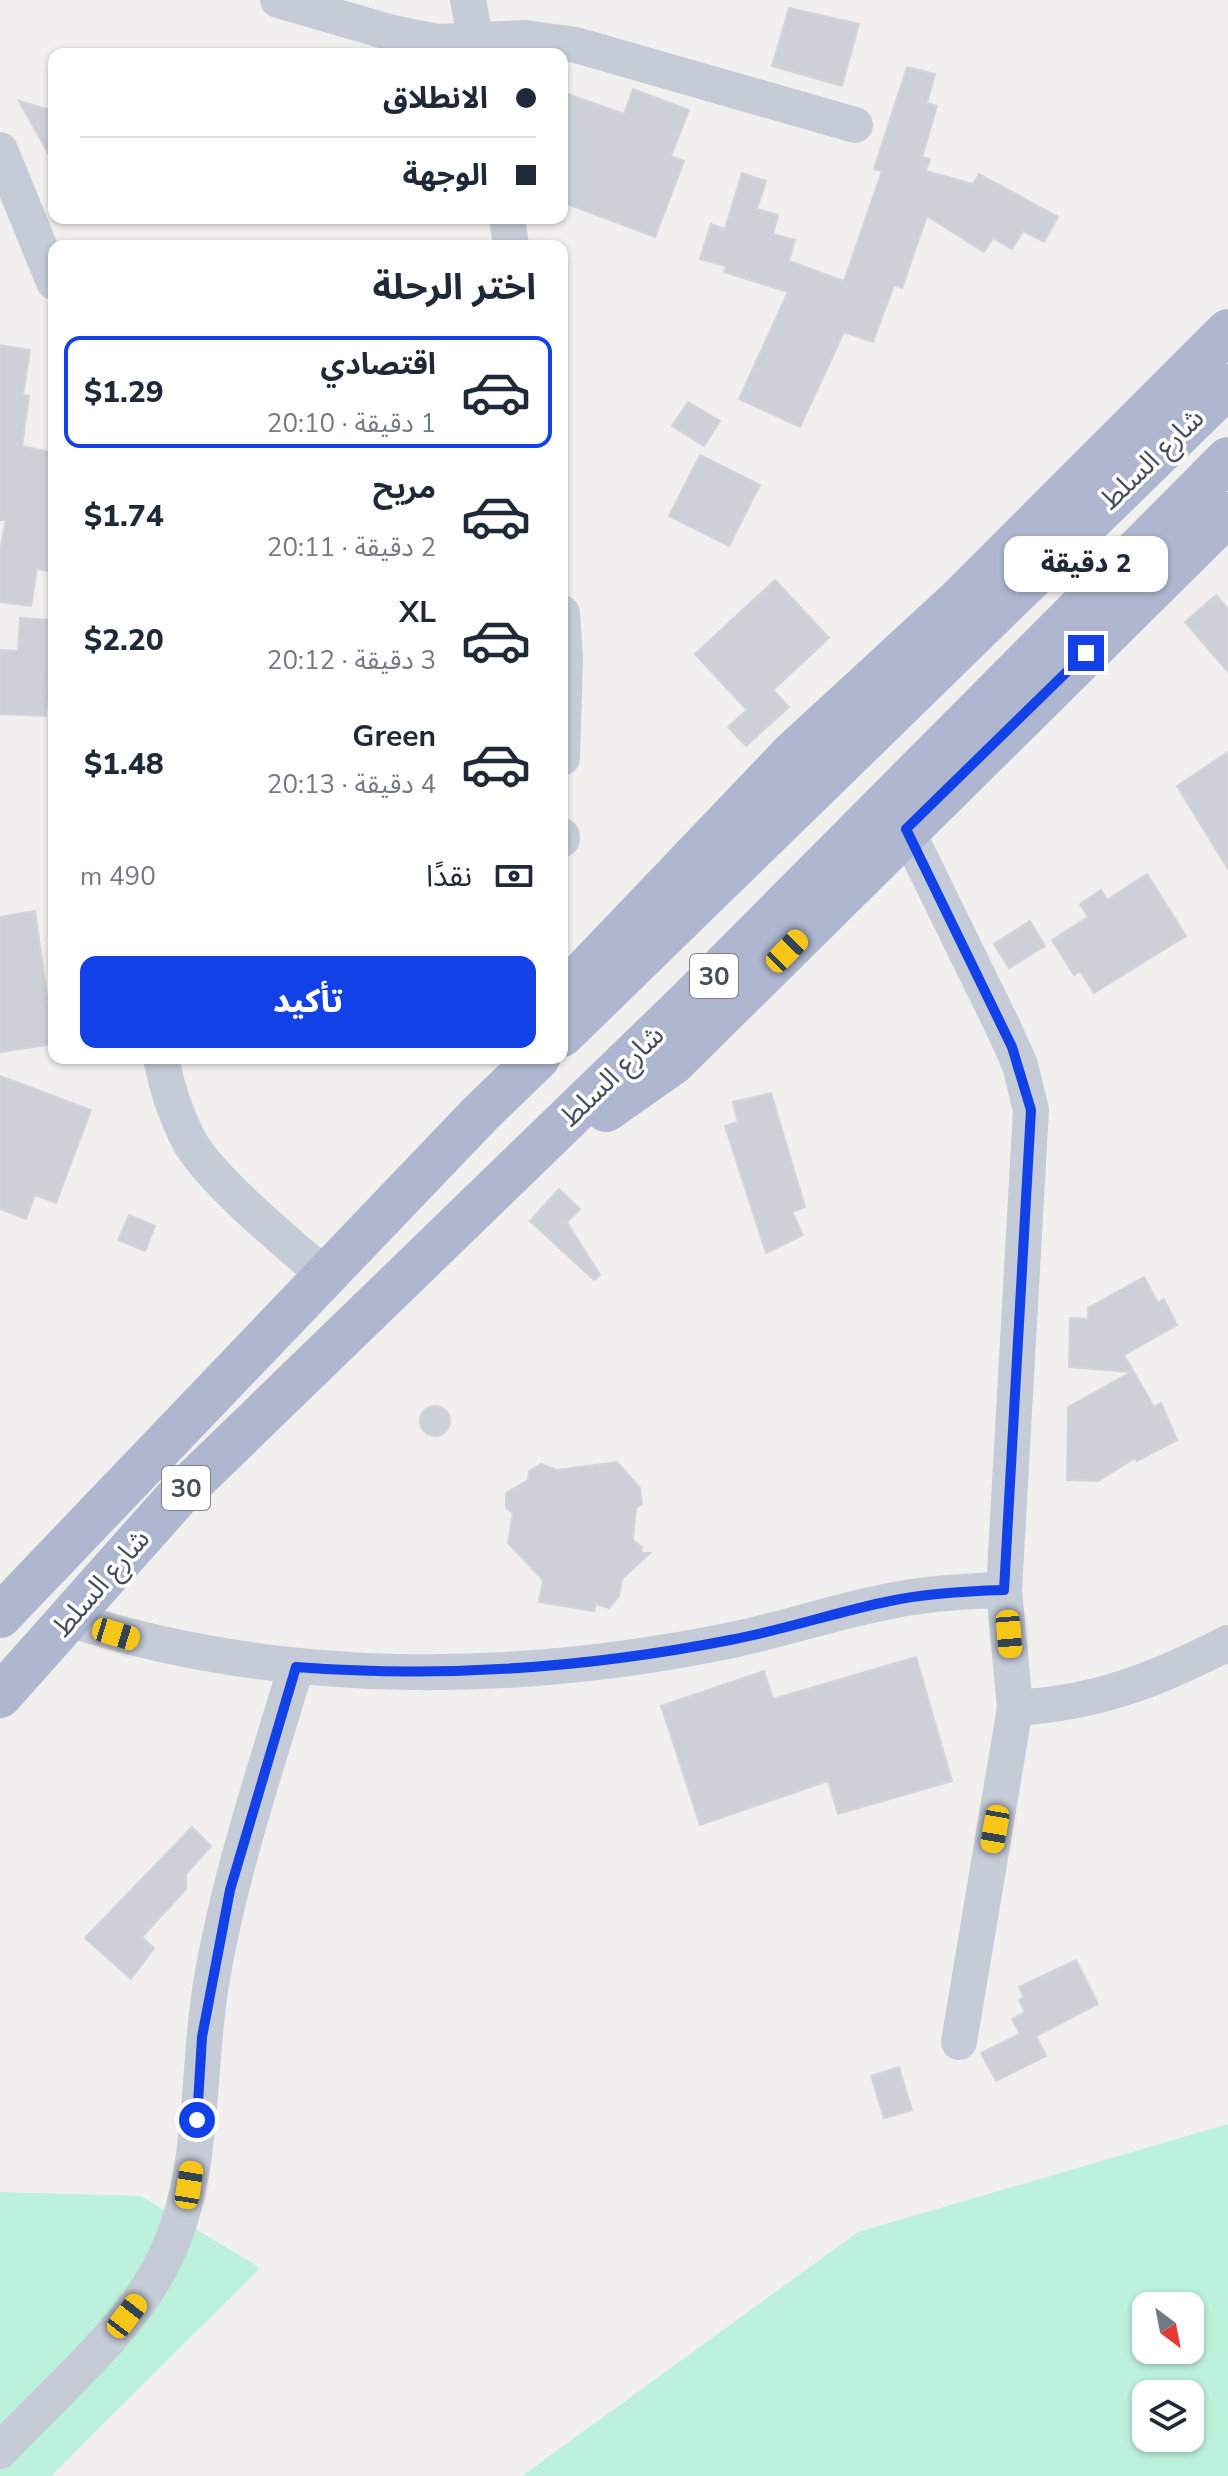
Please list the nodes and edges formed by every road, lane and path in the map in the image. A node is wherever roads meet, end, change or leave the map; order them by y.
1 (278, 0) edge
2 (468, 0) edge
3 (477, 48) edge
4 (855, 125) dead end
5 (0, 150) edge
6 (48, 267) edge
7 (1228, 331) edge
8 (1228, 386) edge
9 (1228, 459) edge
10 (1228, 514) edge
11 (906, 829) junction
12 (568, 989) edge
13 (568, 1029) edge
14 (162, 1064) edge
15 (495, 1064) edge
16 (532, 1064) edge
17 (517, 1169) junction
18 (357, 1246) junction
19 (327, 1277) junction
20 (1004, 1590) junction
21 (0, 1616) edge
22 (69, 1619) junction
23 (1228, 1643) edge
24 (296, 1667) junction
25 (0, 1696) edge
26 (1015, 1708) junction
27 (959, 2042) dead end
28 (0, 2451) edge

1 - 3 street
2 - 3 street
3 - 4 street
5 - 6 street
7 - 12 main road
8 - 13 main road, شارع السلط / 30
9 - 17 main road, شارع السلط / 30
10 - 11 main road
11 - 17 main road
11 - 20 street
14 - 19 street
15 - 18 main road
16 - 18 main road, شارع السلط / 30
17 - 22 main road, شارع السلط / 30
18 - 19 main road, شارع السلط / 30
19 - 21 main road, شارع السلط / 30
20 - 24 street
20 - 26 street
22 - 24 street
22 - 25 main road, شارع السلط / 30
23 - 26 street
24 - 28 street
26 - 27 street

